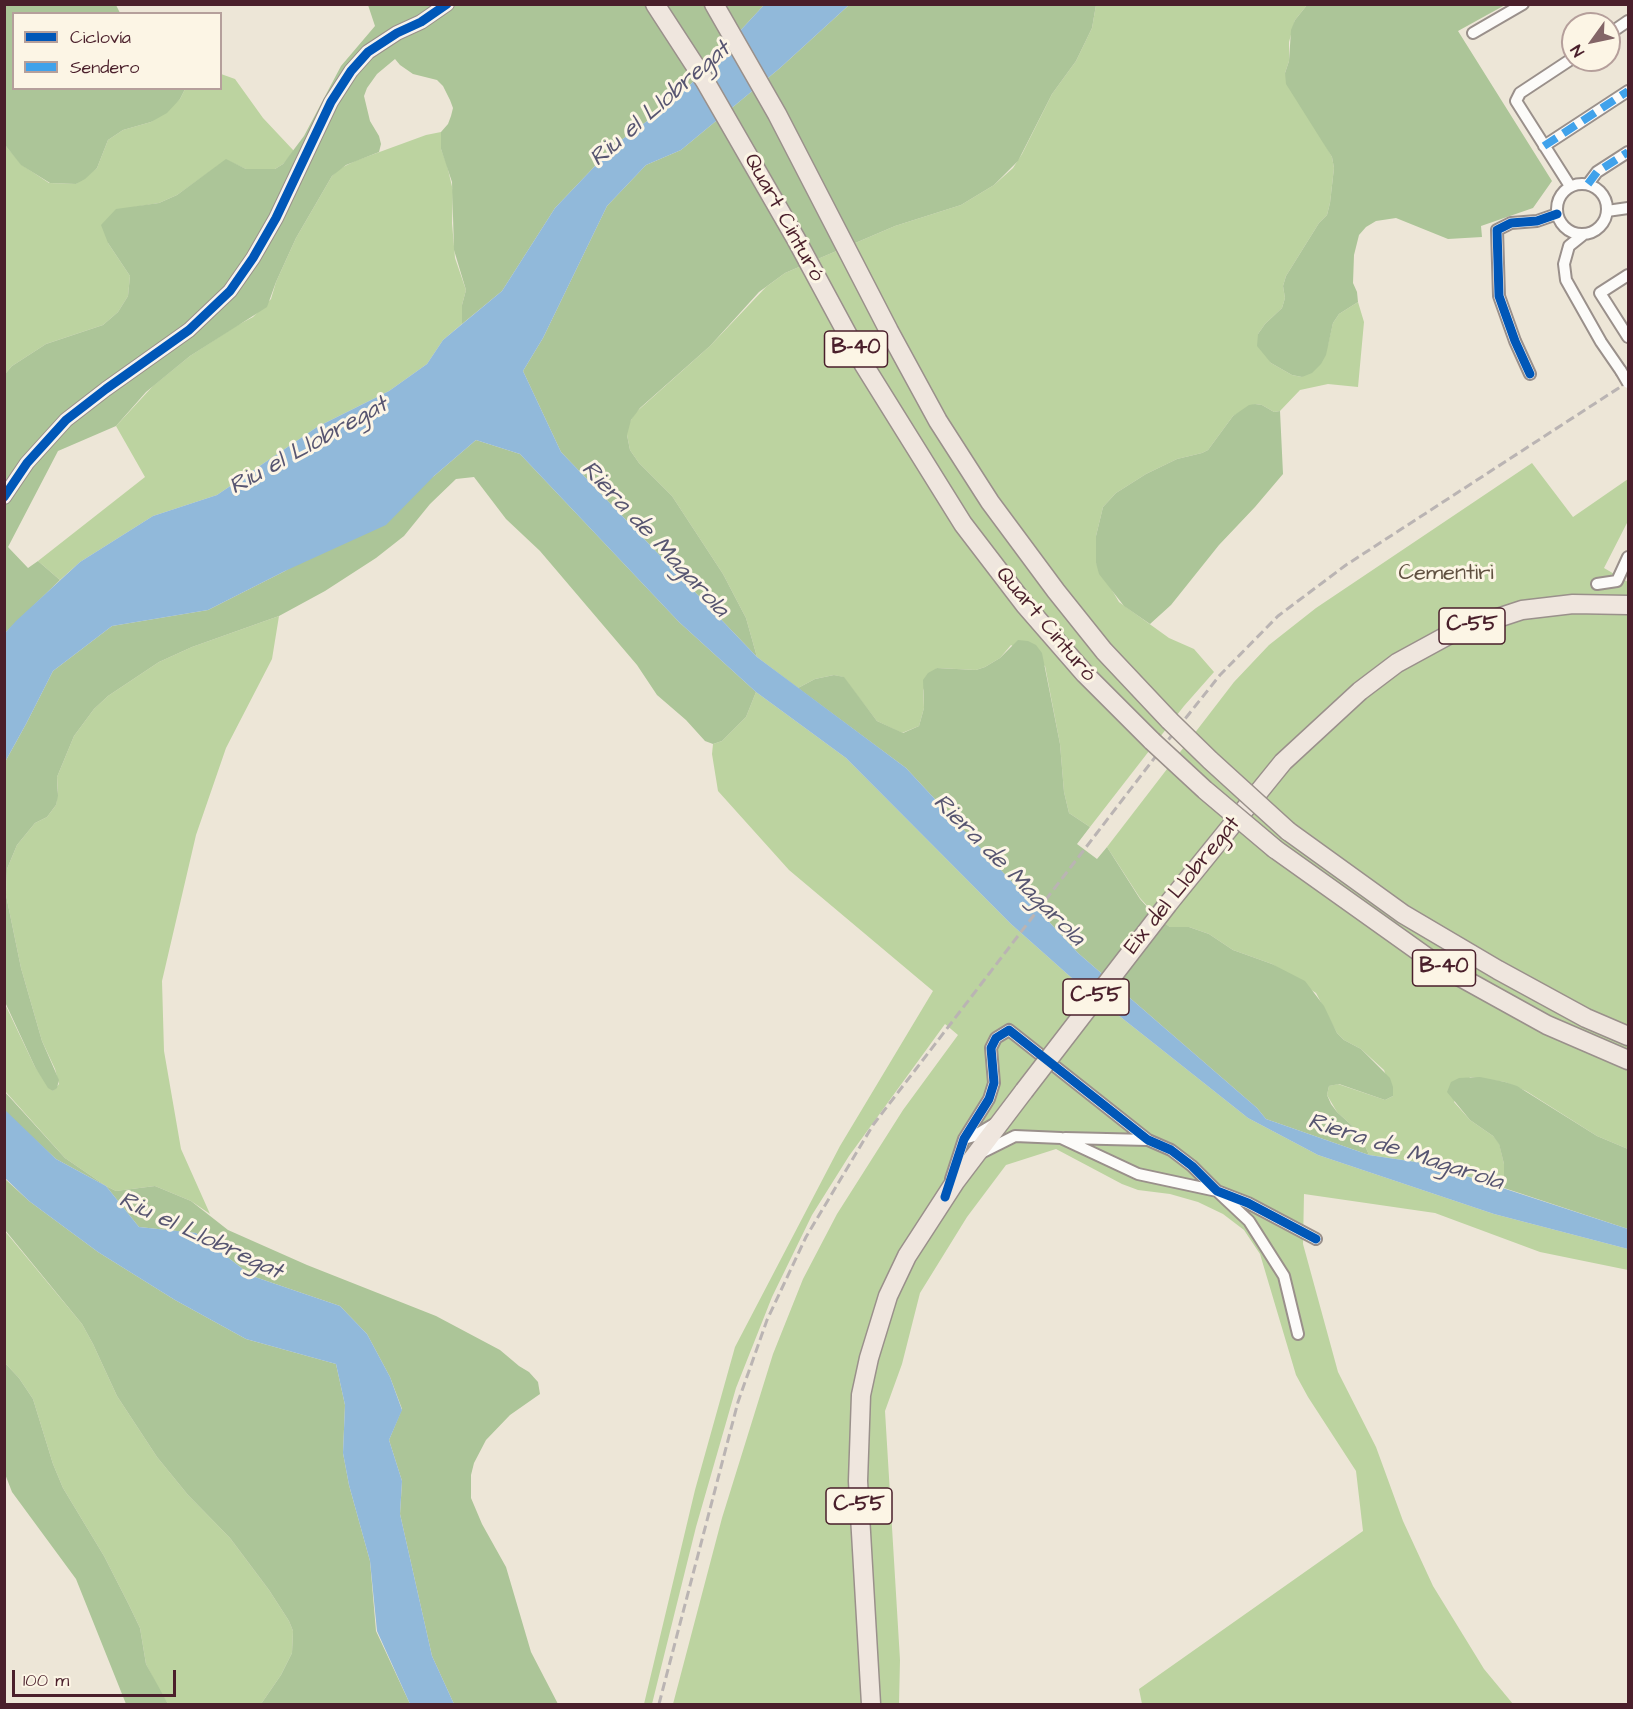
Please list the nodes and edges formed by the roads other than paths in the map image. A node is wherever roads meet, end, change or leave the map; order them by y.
1 (447, 4) edge
2 (655, 4) edge
3 (714, 4) edge
4 (1523, 4) edge
5 (1473, 33) dead end
6 (1561, 66) edge
7 (1629, 90) edge
8 (1544, 146) junction
9 (1629, 152) edge
10 (1588, 184) junction
11 (1570, 186) junction
12 (1629, 208) edge
13 (1607, 212) junction
14 (1557, 214) junction
15 (1584, 234) junction
16 (1629, 274) edge
17 (1629, 337) edge
18 (1530, 374) dead end
19 (1629, 383) edge
20 (4, 497) edge
21 (1629, 557) edge
22 (1598, 584) dead end
23 (1629, 605) edge
24 (1629, 614) edge
25 (1339, 711) junction
26 (1629, 1036) edge
27 (1629, 1060) edge
28 (1004, 1117) junction
29 (1015, 1136) junction
30 (1061, 1138) junction
31 (964, 1139) junction
32 (1149, 1140) junction
33 (974, 1156) junction
34 (1217, 1191) junction
35 (945, 1197) junction
36 (1317, 1239) dead end
37 (1298, 1334) dead end
38 (871, 1704) edge

1 - 20 street
2 - 27 highway, Quart Cinturó / B-40, bridge
3 - 26 highway, Quart Cinturó / B-40, bridge
4 - 5 street
6 - 8 street
7 - 8 street
8 - 11 street
9 - 10 street
10 - 11 street
10 - 13 street
11 - 14 street
12 - 13 street
13 - 15 street
14 - 15 street
14 - 18 street
15 - 19 street, bridge
16 - 17 street
21 - 22 street
23 - 25 highway, Eix del Llobregat / C-55
24 - 25 highway, Eix del Llobregat / C-55
25 - 28 highway, Eix del Llobregat / C-55, bridge
28 - 29 street
28 - 31 street
28 - 33 highway, Eix del Llobregat / C-55
29 - 30 street
29 - 33 street
30 - 32 street
30 - 34 street
31 - 32 street
31 - 35 street
32 - 34 street
33 - 35 highway, Eix del Llobregat / C-55
34 - 36 street
34 - 37 street
35 - 38 highway, Eix del Llobregat / C-55

